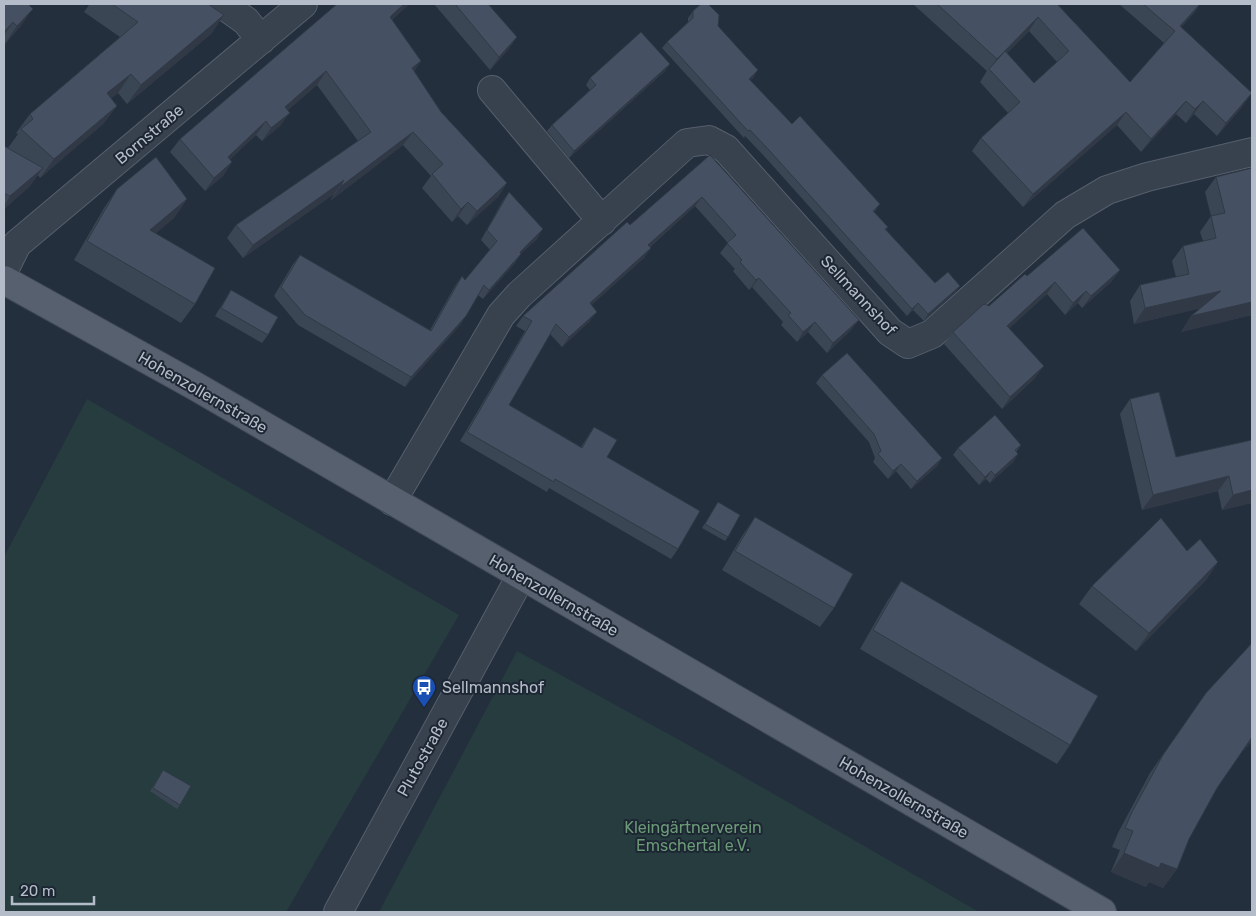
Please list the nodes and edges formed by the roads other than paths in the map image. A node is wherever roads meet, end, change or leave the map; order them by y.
1 (222, 4) edge
2 (303, 4) edge
3 (261, 40) junction
4 (492, 90) dead end
5 (1252, 152) edge
6 (602, 221) junction
7 (4, 270) edge
8 (4, 280) edge
9 (392, 501) junction
10 (521, 576) junction
11 (338, 912) edge
12 (1102, 912) edge

1 - 3 street
2 - 3 street, Bornstraße
3 - 7 street, Bornstraße
4 - 6 street
5 - 6 street, Sellmannshof
6 - 9 street, Sellmannshof
8 - 9 main road, Hohenzollernstraße
9 - 10 main road, Hohenzollernstraße
10 - 11 street, Plutostraße
10 - 12 main road, Hohenzollernstraße

